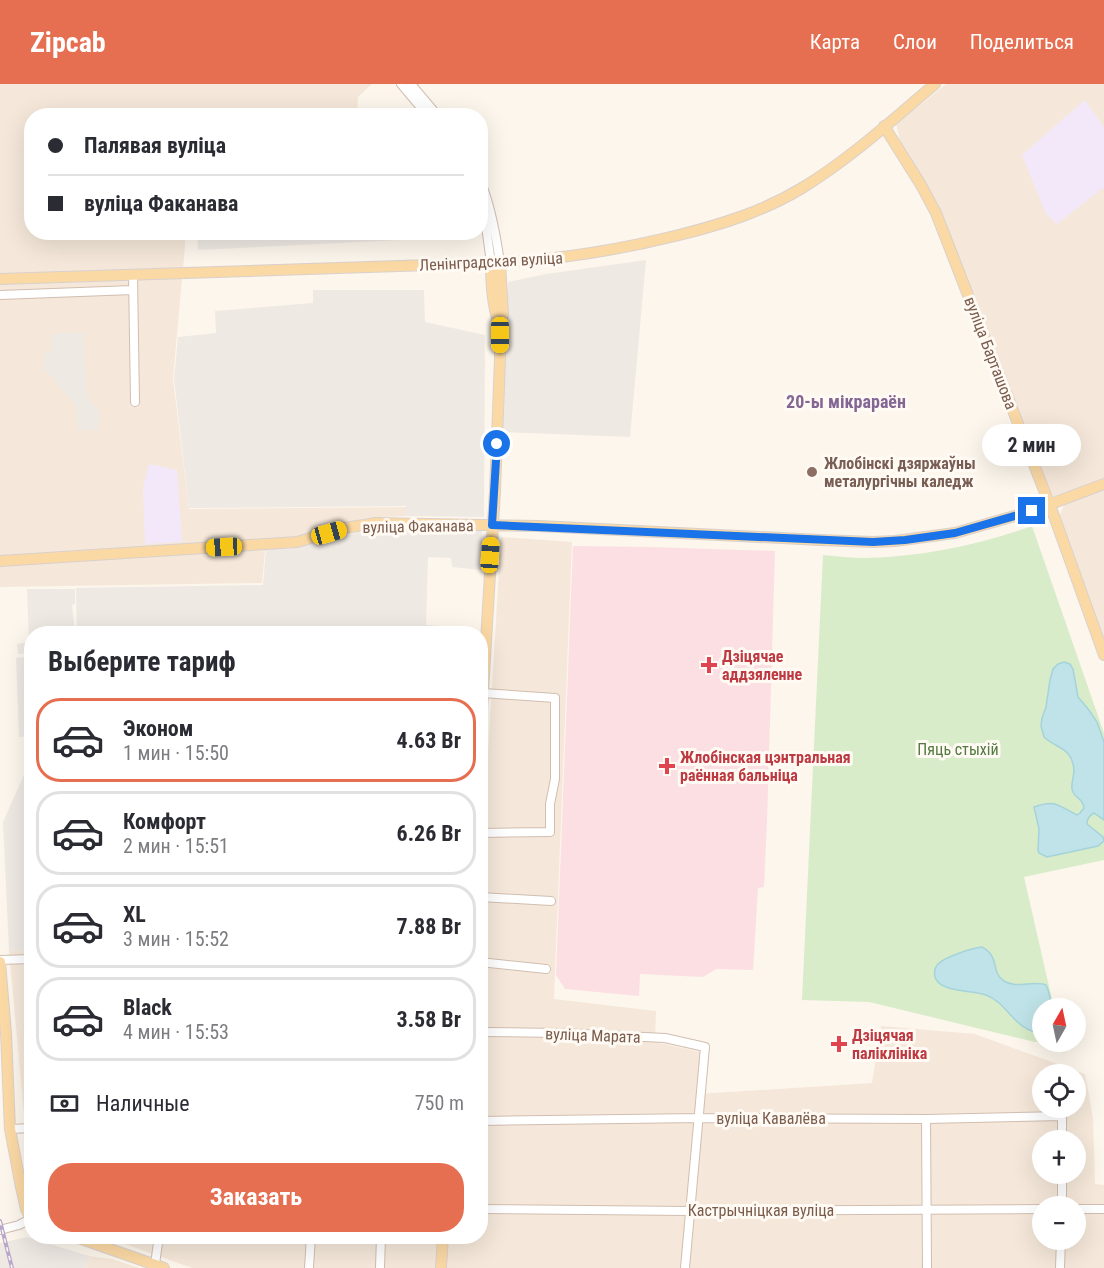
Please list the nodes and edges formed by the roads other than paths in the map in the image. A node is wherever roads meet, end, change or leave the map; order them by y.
1 (401, 84) edge
2 (411, 84) edge
3 (935, 84) edge
4 (421, 108) edge
5 (431, 108) edge
6 (884, 126) junction
7 (488, 201) edge
8 (488, 232) edge
9 (495, 263) junction
10 (133, 275) junction
11 (0, 279) edge
12 (133, 290) junction
13 (0, 295) edge
14 (135, 402) dead end
15 (1104, 484) edge
16 (1049, 504) junction
17 (492, 525) junction
18 (0, 561) edge
19 (487, 626) edge
20 (1104, 655) edge
21 (488, 693) edge
22 (488, 832) edge
23 (488, 897) edge
24 (551, 901) dead end
25 (24, 960) edge
26 (0, 961) edge
27 (488, 963) edge
28 (546, 969) dead end
29 (488, 1032) edge
30 (1032, 1114) edge
31 (700, 1118) junction
32 (926, 1119) junction
33 (488, 1120) edge
34 (24, 1128) edge
35 (10, 1129) junction
36 (24, 1198) edge
37 (488, 1209) edge
38 (1032, 1209) edge
39 (1086, 1209) edge
40 (1104, 1209) edge
41 (927, 1210) junction
42 (690, 1211) junction
43 (24, 1223) edge
44 (0, 1230) edge
45 (96, 1244) edge
46 (159, 1244) edge
47 (310, 1244) edge
48 (381, 1244) edge
49 (442, 1244) edge
50 (1061, 1250) edge
51 (159, 1266) edge
52 (309, 1268) edge
53 (380, 1268) edge
54 (441, 1268) edge
55 (686, 1268) edge
56 (927, 1268) edge
57 (1060, 1268) edge

1 - 4 street
2 - 5 street
3 - 6 main road, Ленінградская вуліца
6 - 9 main road, Ленінградская вуліца
6 - 16 main road, вуліца Барташова
7 - 9 street
8 - 9 street
9 - 10 main road, Ленінградская вуліца
9 - 17 main road
10 - 11 main road, Ленінградская вуліца
10 - 12 street
12 - 13 street
12 - 14 street
15 - 16 main road, вуліца Факанава
16 - 17 main road, вуліца Факанава
16 - 20 main road, вуліца Барташова
17 - 18 main road, вуліца Факанава
17 - 19 main road
21 - 22 street
23 - 24 street
25 - 26 street
26 - 35 main road
27 - 28 street
29 - 31 street, вуліца Марата
30 - 32 street, вуліца Кавалёва
31 - 32 street, вуліца Кавалёва
31 - 33 street, вуліца Кавалёва
31 - 42 street
32 - 41 street
34 - 35 street
35 - 36 main road
37 - 42 street, Кастрычніцкая вуліца
38 - 41 street, Кастрычніцкая вуліца
39 - 40 street
41 - 42 street, Кастрычніцкая вуліца
41 - 56 street
42 - 55 street
43 - 44 street
45 - 51 main road
46 - 51 street
47 - 52 street
48 - 53 street
49 - 54 main road
50 - 57 street

